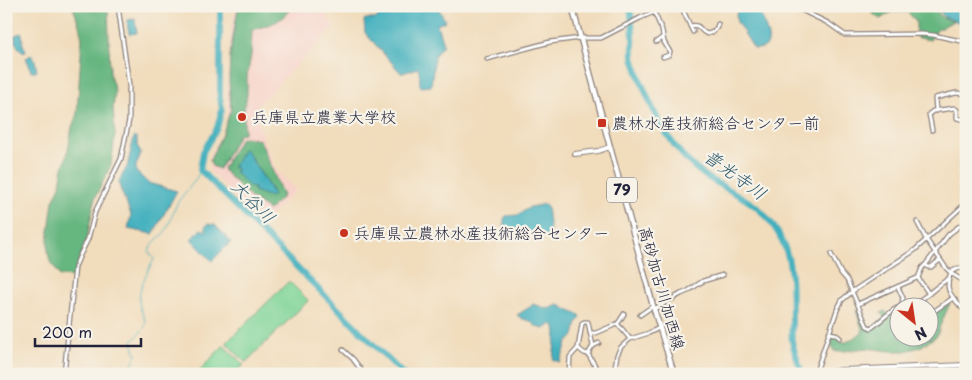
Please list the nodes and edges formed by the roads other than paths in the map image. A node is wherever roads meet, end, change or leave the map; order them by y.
1 (118, 6) edge
2 (572, 6) edge
3 (658, 6) edge
4 (681, 6) edge
5 (793, 6) edge
6 (654, 12) junction
7 (718, 24) dead end
8 (690, 26) junction
9 (693, 32) dead end
10 (663, 37) junction
11 (580, 38) junction
12 (656, 42) dead end
13 (966, 42) edge
14 (663, 57) dead end
15 (487, 59) dead end
16 (966, 94) edge
17 (936, 111) junction
18 (966, 120) edge
19 (932, 130) dead end
20 (966, 142) edge
21 (610, 147) junction
22 (575, 154) dead end
23 (966, 201) edge
24 (966, 220) edge
25 (917, 222) dead end
26 (926, 239) junction
27 (935, 252) junction
28 (831, 254) dead end
29 (940, 260) junction
30 (926, 265) junction
31 (966, 270) edge
32 (951, 274) junction
33 (723, 275) dead end
34 (918, 278) junction
35 (949, 279) junction
36 (962, 280) dead end
37 (898, 287) junction
38 (852, 291) junction
39 (929, 294) junction
40 (903, 298) edge
41 (924, 298) edge
42 (954, 298) junction
43 (858, 304) junction
44 (940, 307) edge
45 (653, 308) junction
46 (966, 313) edge
47 (624, 314) dead end
48 (640, 315) dead end
49 (890, 315) edge
50 (617, 324) junction
51 (659, 328) junction
52 (590, 333) junction
53 (829, 333) junction
54 (840, 338) dead end
55 (630, 339) junction
56 (599, 344) dead end
57 (593, 346) junction
58 (578, 348) junction
59 (343, 350) dead end
60 (588, 354) junction
61 (960, 365) junction
62 (966, 365) edge
63 (966, 369) edge
64 (673, 372) edge
65 (64, 374) edge
66 (364, 374) edge
67 (569, 374) edge
68 (600, 374) edge
69 (607, 374) edge
70 (662, 374) edge
71 (818, 374) edge

1 - 65 street
2 - 11 main road, 高砂加古川加西線 / 79
3 - 6 street
4 - 8 street
5 - 13 street
6 - 10 street
6 - 11 street
7 - 8 street
8 - 9 street
10 - 12 street
10 - 14 street
11 - 15 street
11 - 21 main road, 高砂加古川加西線 / 79
16 - 17 street
17 - 18 street
17 - 19 street
20 - 23 street
21 - 22 main road
21 - 45 main road, 高砂加古川加西線 / 79
23 - 26 street
24 - 27 street
25 - 26 street
26 - 27 street
26 - 38 street
27 - 29 street
27 - 30 street
28 - 38 street
29 - 30 street
29 - 32 street
30 - 34 street
31 - 32 street
32 - 35 street
32 - 36 street
33 - 45 street
34 - 37 street
34 - 39 street
35 - 39 street
35 - 42 street
37 - 40 street
37 - 43 street
38 - 43 street
38 - 53 street
39 - 41 street
42 - 44 street
42 - 46 street
43 - 49 street
45 - 48 street
45 - 51 main road, 高砂加古川加西線 / 79
47 - 50 street
50 - 52 street
50 - 55 street
51 - 55 street
51 - 64 main road, 高砂加古川加西線 / 79
52 - 57 street
52 - 58 street
53 - 54 street
53 - 71 street
55 - 69 street
56 - 57 street
57 - 60 street
58 - 60 street
58 - 67 street
59 - 66 street
60 - 68 street
61 - 62 main road
61 - 63 street
61 - 71 main road
64 - 70 street

